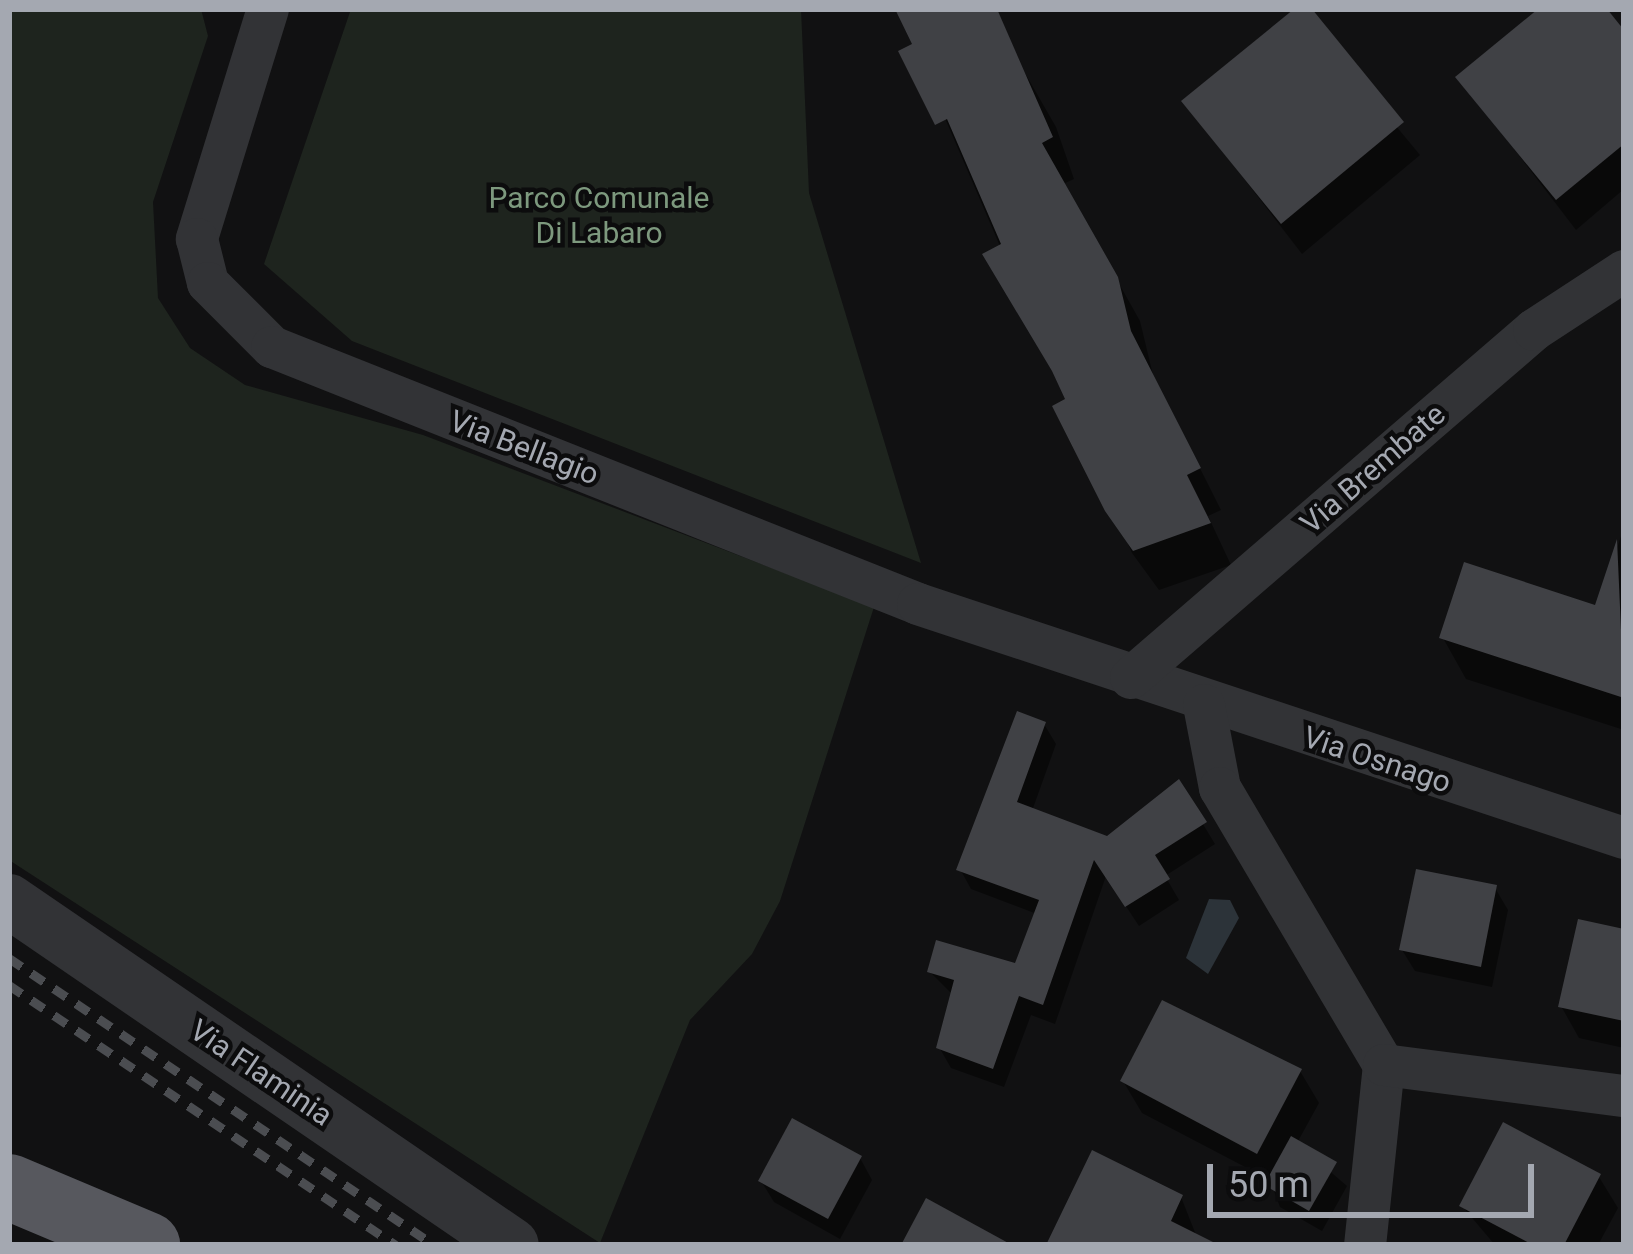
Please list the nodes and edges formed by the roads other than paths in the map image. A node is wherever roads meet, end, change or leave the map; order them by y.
1 (268, 9) edge
2 (1624, 272) edge
3 (1131, 678) junction
4 (1204, 705) junction
5 (1624, 838) edge
6 (9, 902) edge
7 (1384, 1065) junction
8 (1624, 1096) edge
9 (9, 1187) edge
10 (147, 1245) edge
11 (512, 1245) edge
12 (1365, 1245) edge

1 - 3 street, Via Bellagio
2 - 3 street, Via Brembate
3 - 4 street, Via Osnago
4 - 5 street, Via Osnago
4 - 7 street
6 - 11 street, Via Flaminia
7 - 8 street
7 - 12 street
9 - 10 highway

